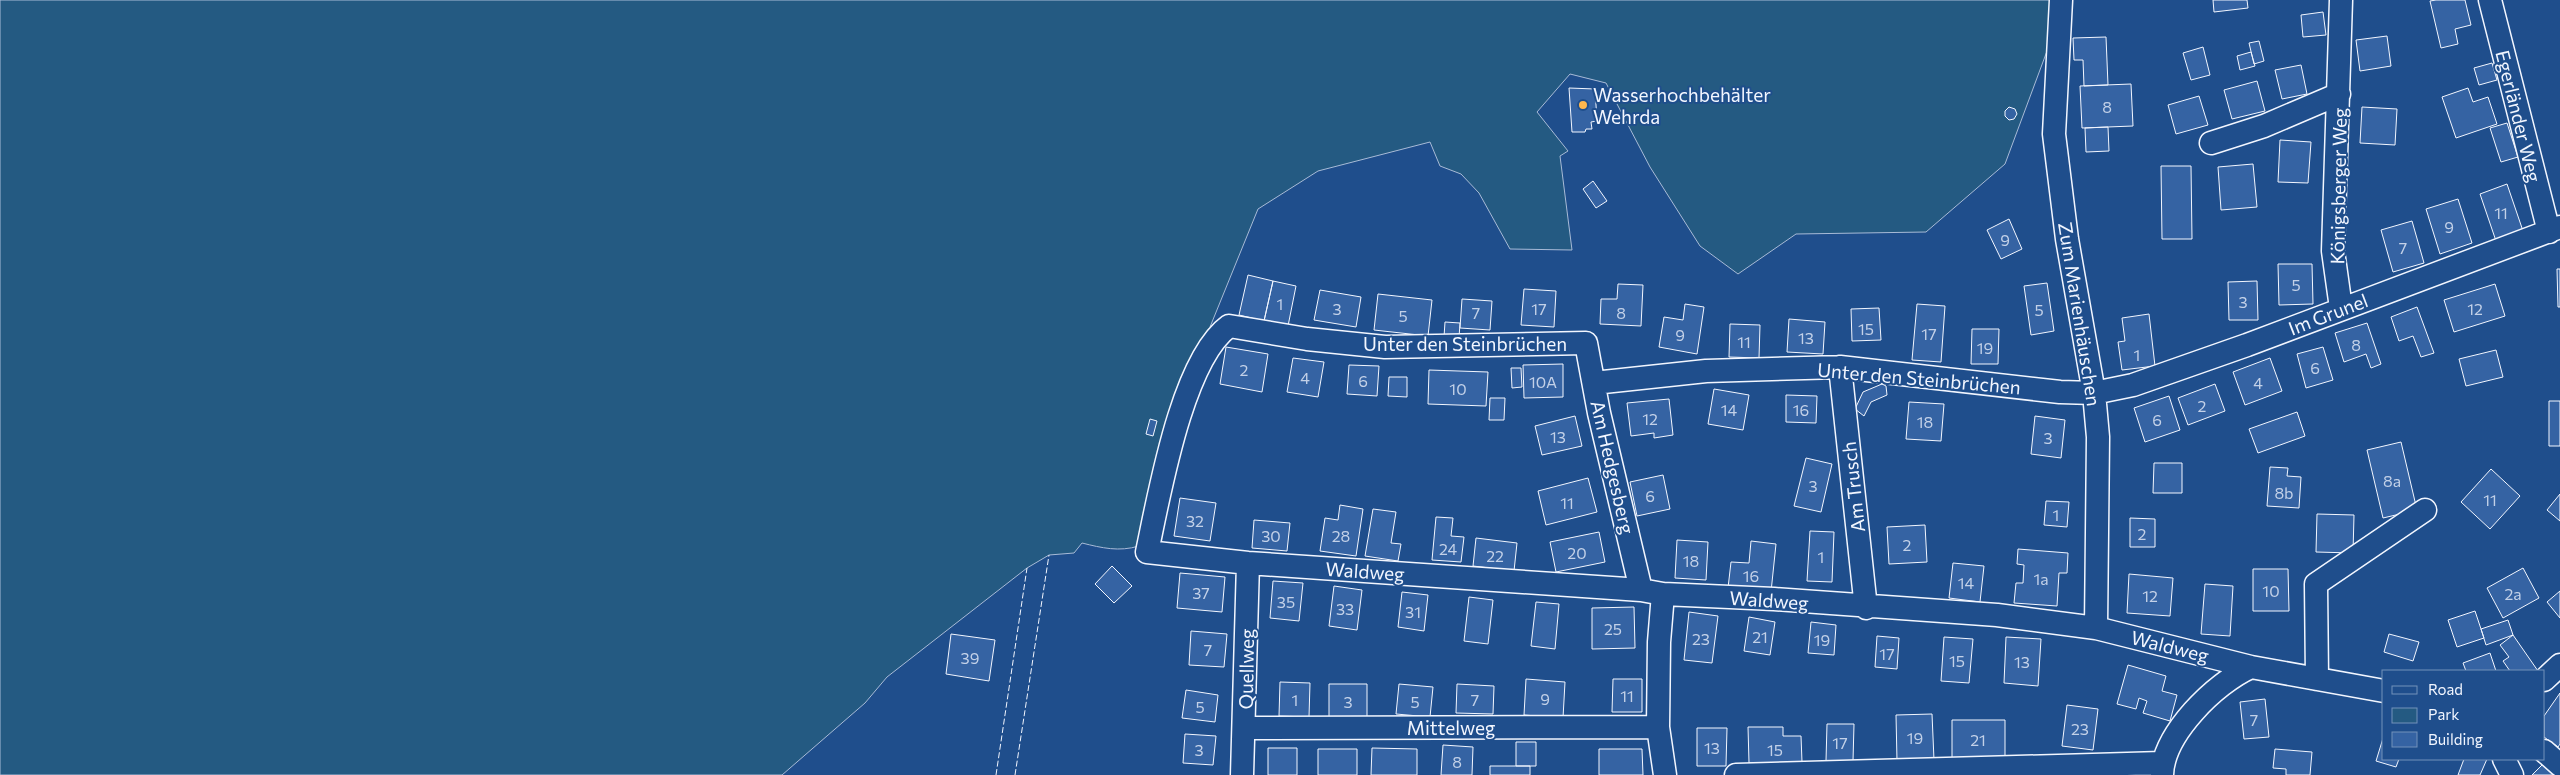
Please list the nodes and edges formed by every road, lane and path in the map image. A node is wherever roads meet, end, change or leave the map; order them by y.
1 (2061, 0) edge
2 (2341, 0) edge
3 (2490, 0) edge
4 (2339, 94) junction
5 (2211, 143) dead end
6 (2554, 229) edge
7 (2341, 308) junction
8 (1586, 343) joint
9 (1840, 367) junction
10 (1594, 383) junction
11 (2094, 393) junction
12 (2425, 510) dead end
13 (1147, 552) joint
14 (1248, 563) junction
15 (1652, 592) junction
16 (1866, 608) junction
17 (2096, 628) junction
18 (2560, 665) edge
19 (2251, 667) junction
20 (2317, 679) junction
21 (2545, 679) edge
22 (2382, 691) edge
23 (1658, 726) junction
24 (1244, 728) junction
25 (2545, 752) edge
26 (2504, 760) edge
27 (2560, 765) edge
28 (2162, 769) edge
29 (1242, 775) edge
30 (1665, 775) edge
31 (1736, 775) edge
32 (2512, 775) edge

1 - 11 street, Zum Marienhäuschen
2 - 4 street, Königsberger Weg
3 - 6 street, Egerländer Weg
4 - 5 street, Königsberger Weg
4 - 7 street, Königsberger Weg
6 - 7 street, Im Grunel
7 - 11 street, Im Grunel
8 - 10 street, Am Hedgesberg
8 - 13 street, Unter den Steinbrüchen
9 - 10 street, Unter den Steinbrüchen
9 - 11 street, Unter den Steinbrüchen
9 - 16 street, Am Trusch
10 - 15 street, Am Hedgesberg
11 - 17 street, Zum Marienhäuschen
12 - 20 street
13 - 14 street, Waldweg
14 - 15 street, Waldweg
14 - 24 street, Quellweg
15 - 16 street, Waldweg
15 - 23 street, Am Hedgesberg
16 - 17 street, Waldweg
17 - 19 street, Waldweg
18 - 21 street
19 - 20 street, Waldweg
19 - 28 street
20 - 22 street, Waldweg
23 - 24 street, Mittelweg
23 - 30 street, Am Hedgesberg
24 - 29 street, Quellweg
25 - 27 street
26 - 32 street
28 - 31 street

